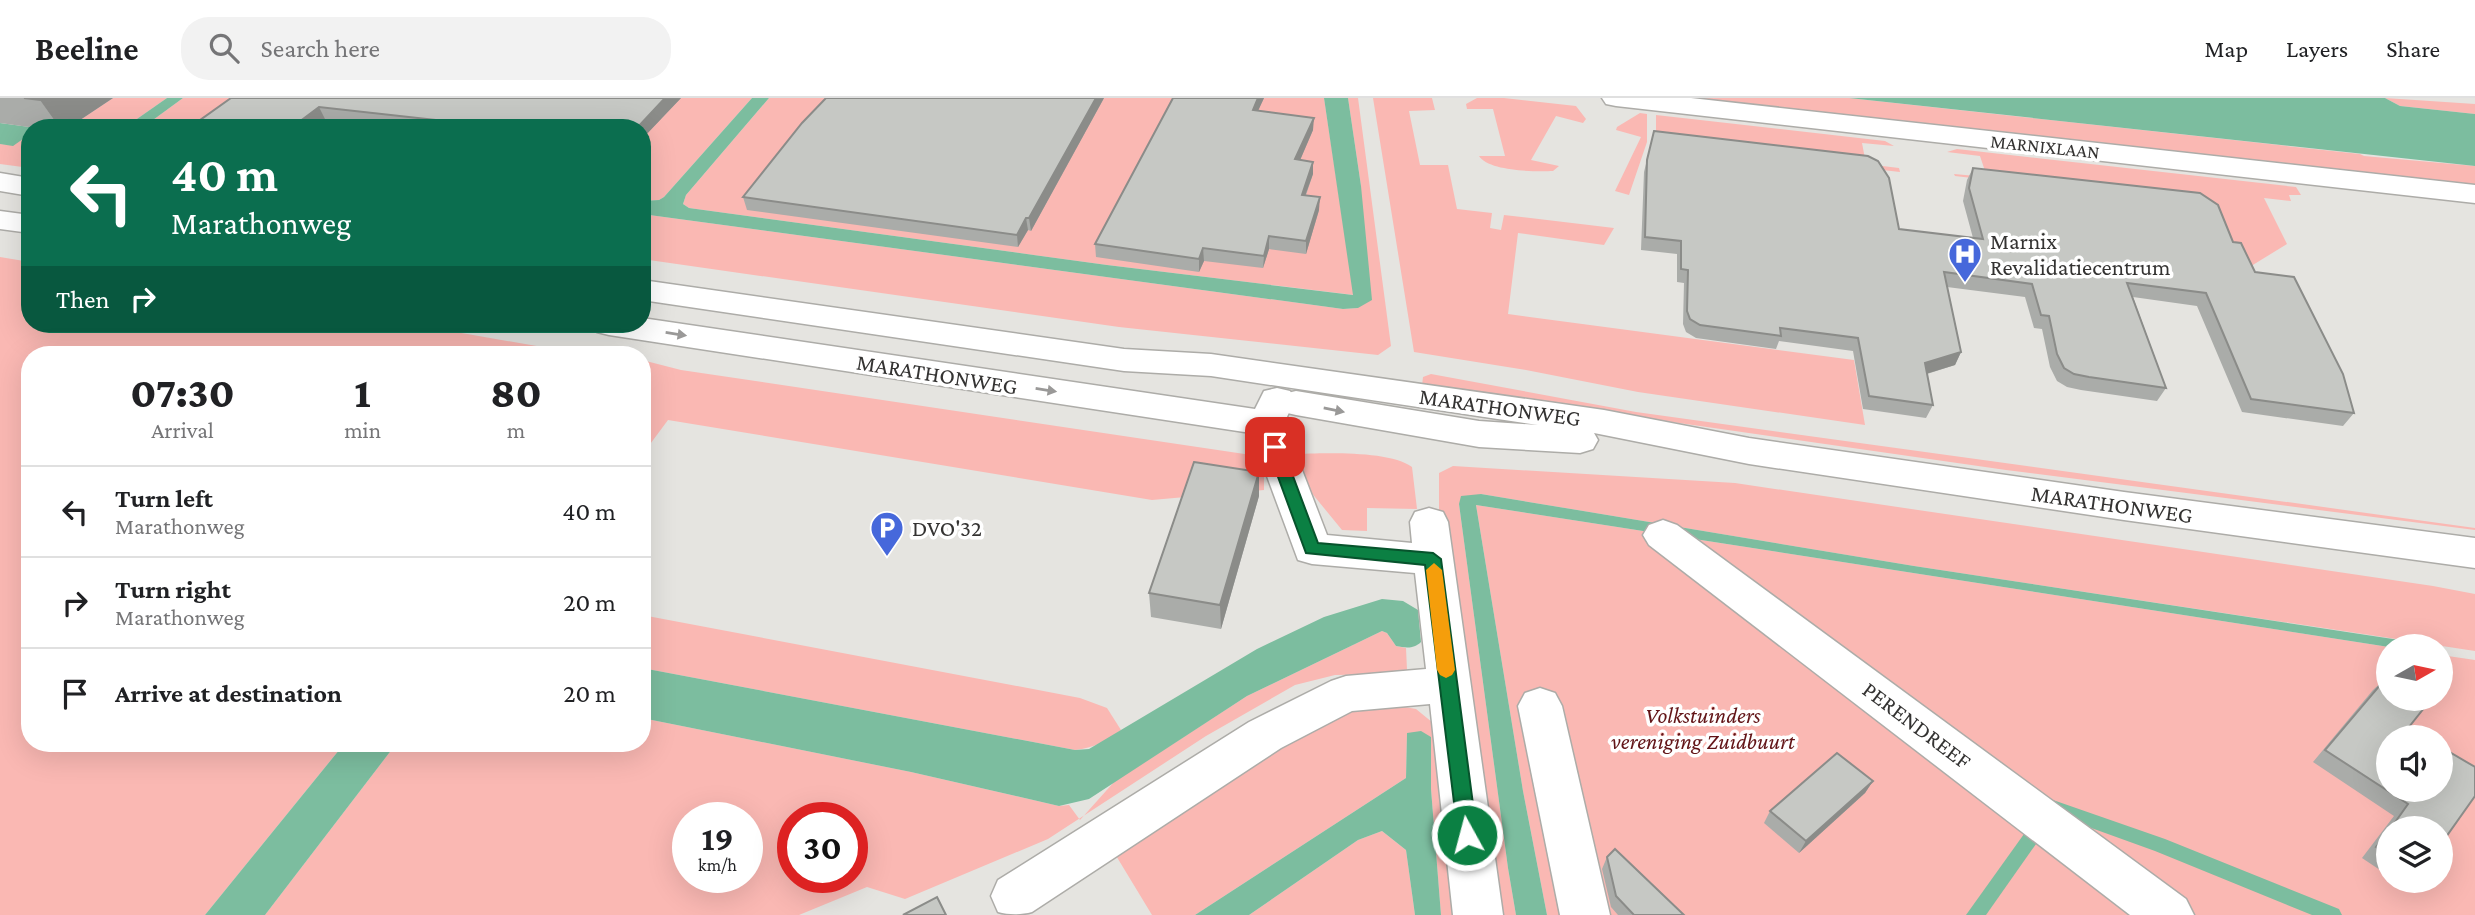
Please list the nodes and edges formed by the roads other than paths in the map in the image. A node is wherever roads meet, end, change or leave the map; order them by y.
1 (1616, 98) edge
2 (0, 182) edge
3 (21, 186) edge
4 (2475, 194) edge
5 (0, 220) edge
6 (21, 223) edge
7 (651, 291) edge
8 (651, 330) edge
9 (1124, 360) junction
10 (1271, 411) junction
11 (1749, 451) junction
12 (1663, 535) dead end
13 (2475, 553) edge
14 (1448, 685) junction
15 (1541, 706) dead end
16 (1015, 896) dead end
17 (1478, 915) edge
18 (1585, 915) edge
19 (2169, 915) edge

1 - 4 main road, MARNIXLAAN
2 - 3 main road
5 - 6 main road
7 - 9 main road, MARATHONWEG
8 -> 10 main road, MARATHONWEG
9 - 10 main road, MARATHONWEG
9 - 11 main road, MARATHONWEG
10 -> 11 main road, MARATHONWEG
10 - 14 main road
11 - 13 main road, MARATHONWEG
12 - 19 main road, PERENDREEF
14 - 16 main road
14 - 17 main road
15 - 18 main road

